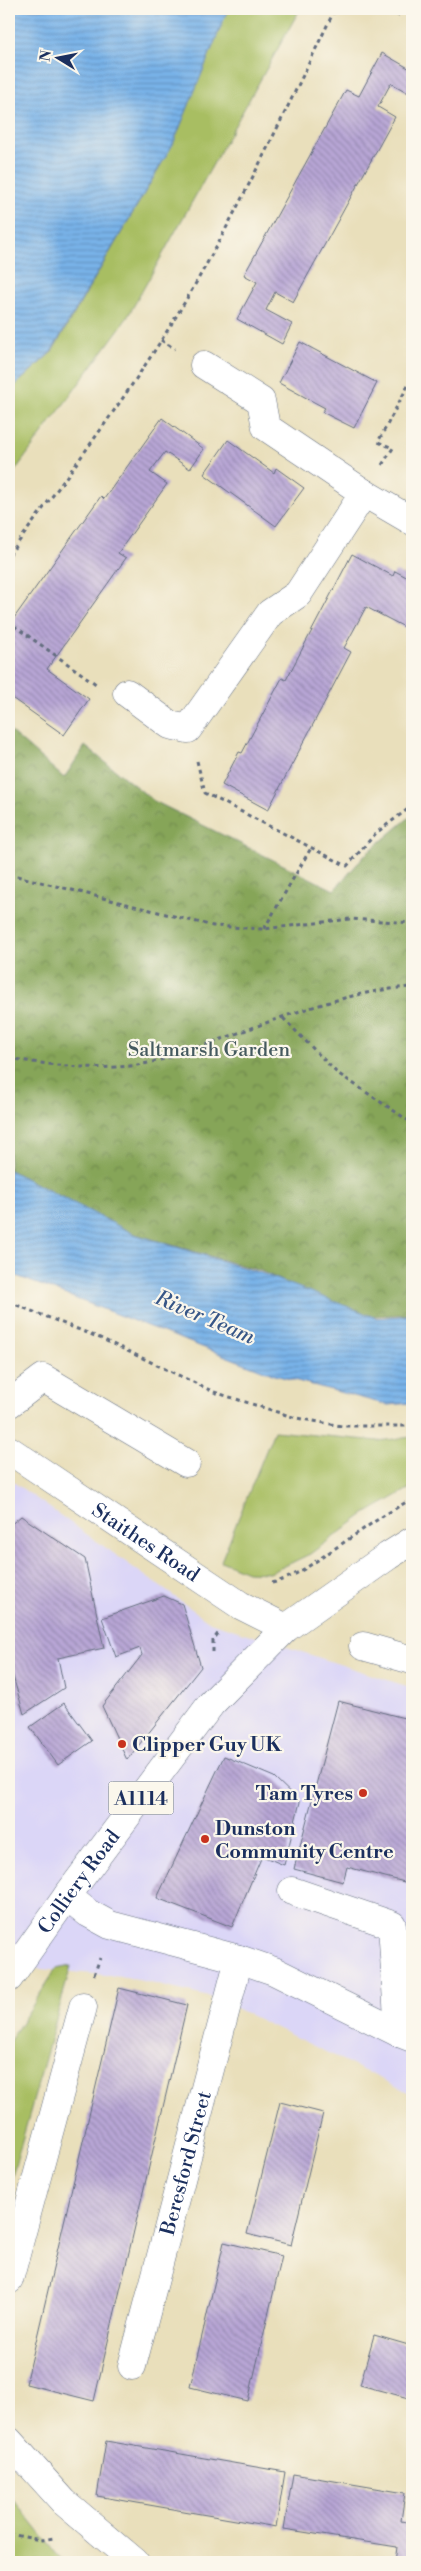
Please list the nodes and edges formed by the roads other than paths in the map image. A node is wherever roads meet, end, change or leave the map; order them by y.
1 (204, 365) dead end
2 (364, 494) junction
3 (412, 520) edge
4 (127, 693) road end
5 (9, 1404) edge
6 (9, 1450) edge
7 (186, 1462) dead end
8 (412, 1541) edge
9 (286, 1628) junction
10 (363, 1646) dead end
11 (412, 1659) edge
12 (292, 1891) dead end
13 (67, 1896) junction
14 (239, 1959) junction
15 (9, 1978) edge
16 (83, 2007) road end
17 (405, 2036) edge
18 (9, 2280) edge
19 (132, 2366) dead end
20 (9, 2441) edge
21 (134, 2562) edge

1 - 2 street
2 - 3 street
2 - 4 street
5 - 7 street
6 - 9 street, Staithes Road
8 - 9 street, A1114
9 - 13 street, Colliery Road / A1114
10 - 11 street
12 - 17 street
13 - 14 street
13 - 15 street, Colliery Road / A1114
14 - 17 street
14 - 19 street, Beresford Street
16 - 18 street
20 - 21 street

